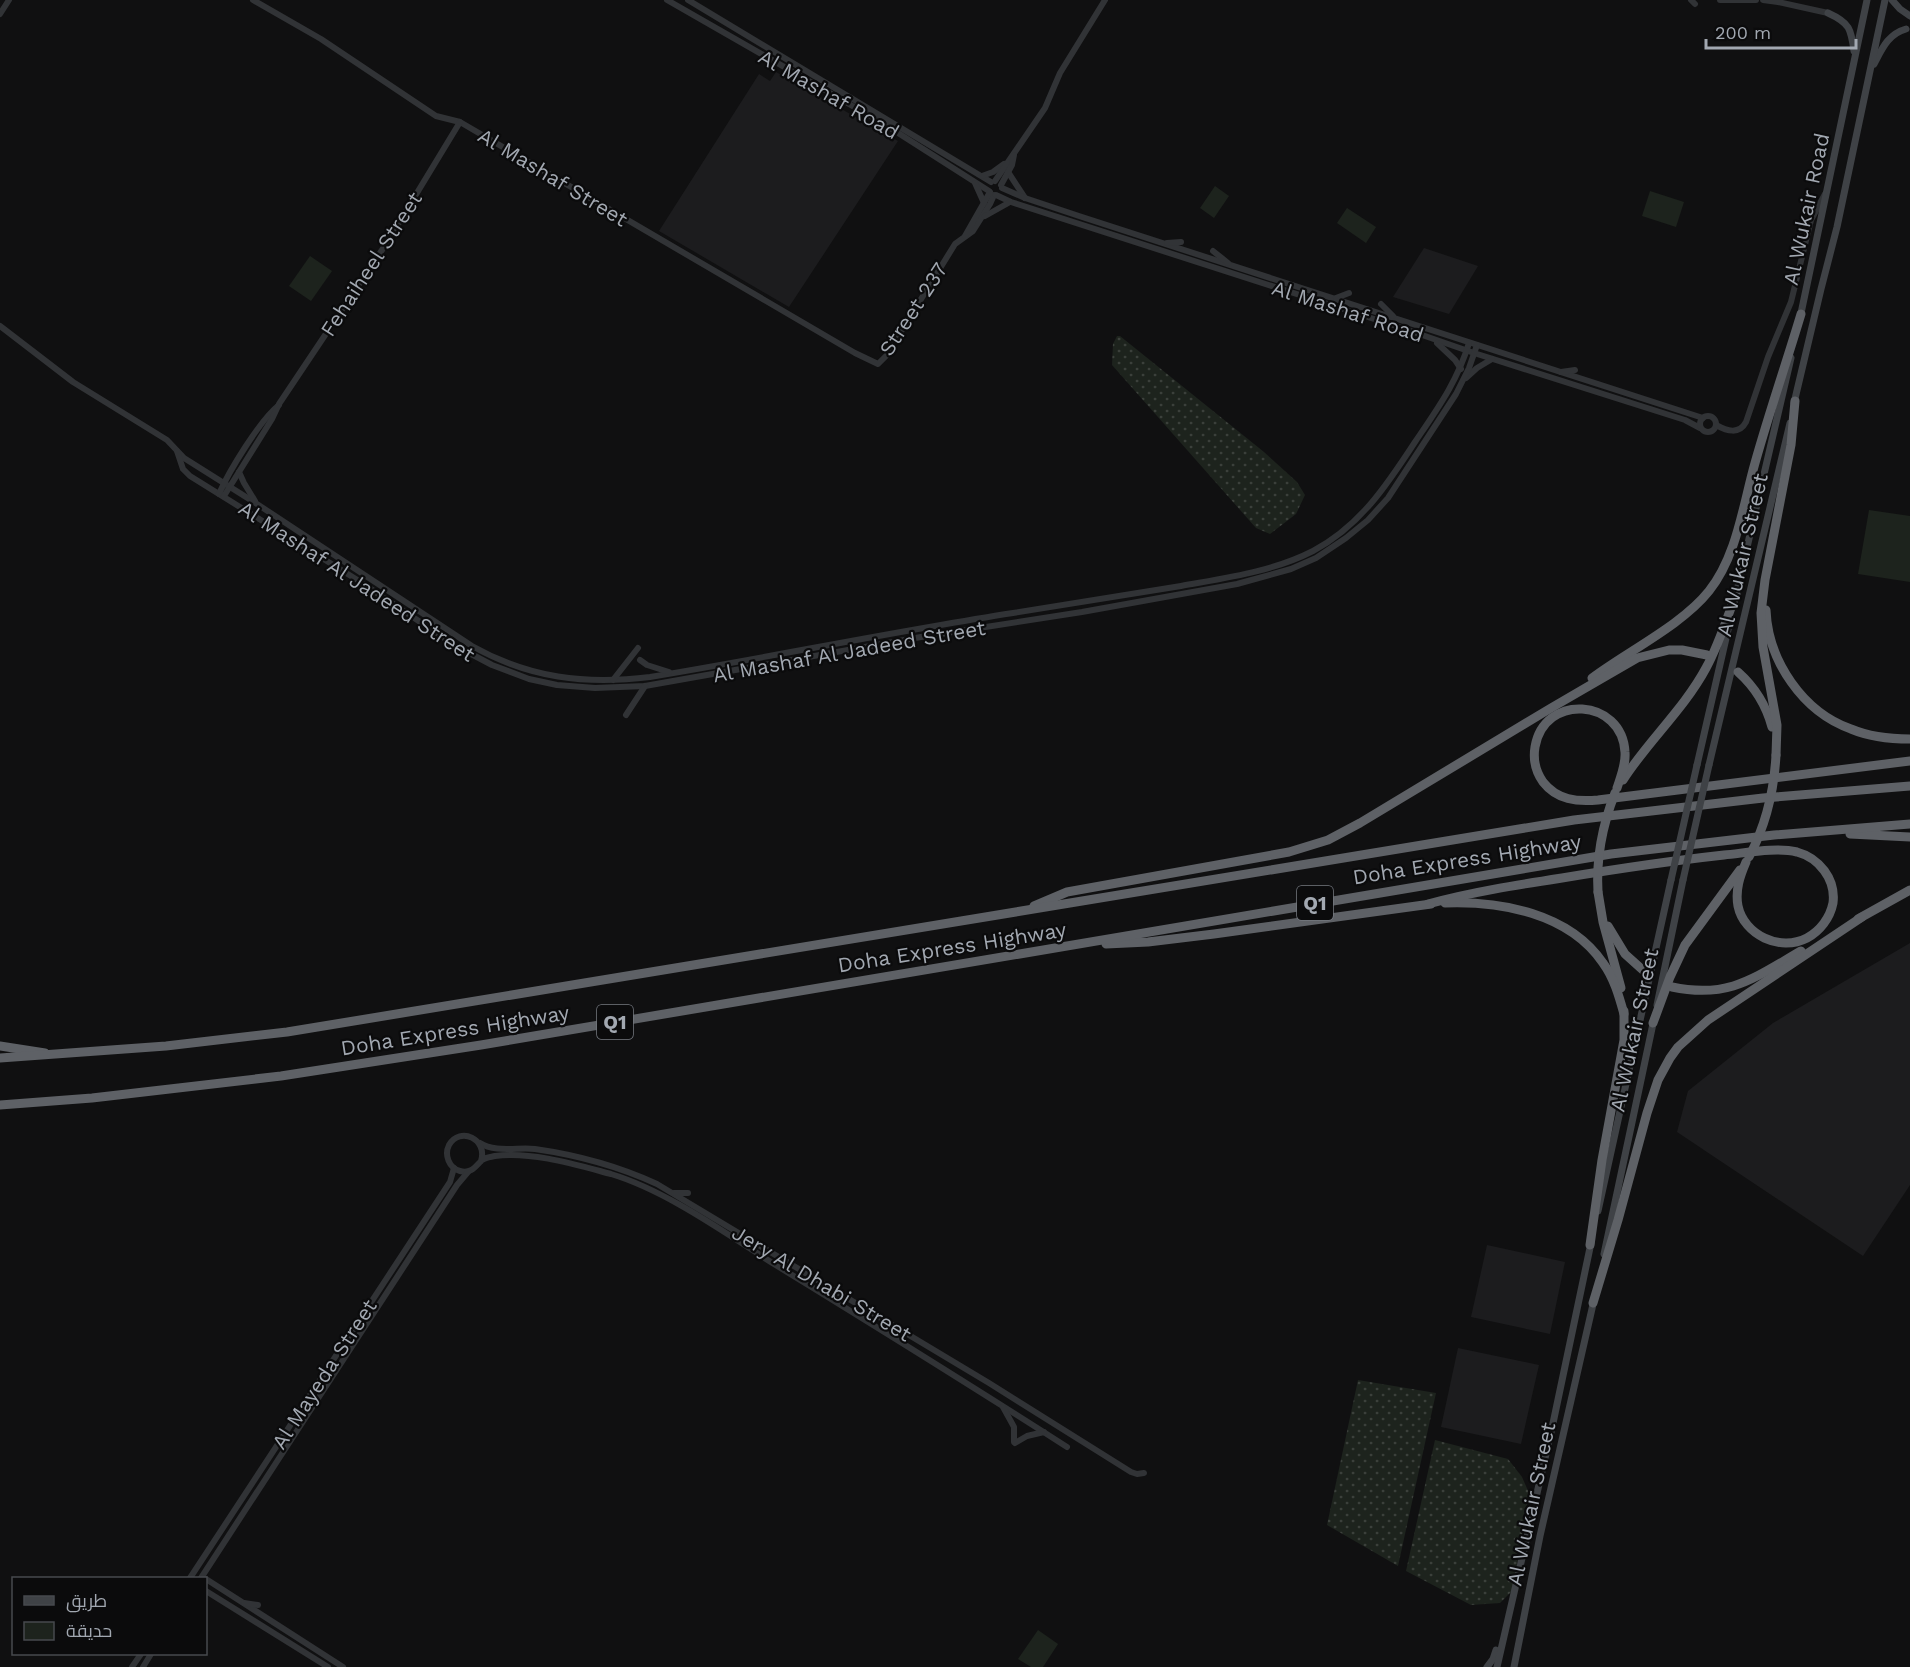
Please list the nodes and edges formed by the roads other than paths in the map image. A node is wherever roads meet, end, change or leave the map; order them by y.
1 (9, 0) edge
2 (253, 0) edge
3 (667, 0) edge
4 (688, 0) edge
5 (1105, 0) edge
6 (1720, 0) edge
7 (1756, 0) edge
8 (1763, 0) edge
9 (1867, 0) edge
10 (1885, 0) edge
11 (1892, 0) edge
12 (1828, 13) joint
13 (0, 14) edge
14 (1910, 16) edge
15 (1906, 29) dead end
16 (1855, 57) junction
17 (1870, 72) junction
18 (460, 122) junction
19 (1015, 153) junction
20 (1007, 162) junction
21 (1008, 172) junction
22 (982, 176) junction
23 (973, 181) junction
24 (997, 184) junction
25 (1828, 189) junction
26 (992, 193) junction
27 (1025, 198) junction
28 (984, 202) junction
29 (1011, 202) junction
30 (980, 220) junction
31 (965, 236) junction
32 (1181, 242) dead end
33 (1164, 244) junction
34 (1213, 251) dead end
35 (1231, 265) junction
36 (1349, 293) dead end
37 (1334, 298) junction
38 (1381, 304) dead end
39 (1801, 314) junction
40 (1395, 318) junction
41 (0, 326) edge
42 (1434, 340) junction
43 (1469, 343) junction
44 (1476, 345) junction
45 (1467, 351) junction
46 (855, 353) joint
47 (1474, 353) junction
48 (1492, 359) junction
49 (1461, 369) junction
50 (1575, 370) dead end
51 (1559, 372) junction
52 (1464, 381) junction
53 (1795, 401) junction
54 (1703, 418) junction
55 (1716, 425) junction
56 (1700, 428) junction
57 (176, 450) junction
58 (236, 471) junction
59 (212, 475) junction
60 (227, 484) junction
61 (222, 495) junction
62 (257, 504) junction
63 (1769, 563) junction
64 (369, 588) junction
65 (1736, 594) junction
66 (406, 602) junction
67 (638, 648) dead end
68 (1707, 655) dead end
69 (640, 660) dead end
70 (1738, 672) dead end
71 (673, 673) junction
72 (613, 680) junction
73 (645, 686) junction
74 (1551, 708) junction
75 (626, 715) dead end
76 (1910, 739) edge
77 (1776, 751) junction
78 (1910, 761) edge
79 (1910, 786) edge
80 (1616, 791) junction
81 (1910, 824) edge
82 (1821, 832) junction
83 (1910, 837) edge
84 (1747, 860) junction
85 (1910, 890) edge
86 (1428, 904) junction
87 (1601, 909) junction
88 (1025, 910) junction
89 (1862, 917) junction
90 (1084, 943) junction
91 (1645, 972) dead end
92 (1672, 987) dead end
93 (1624, 1014) junction
94 (1653, 1023) junction
95 (0, 1046) edge
96 (56, 1055) junction
97 (0, 1058) edge
98 (2, 1105) edge
99 (479, 1143) junction
100 (481, 1161) junction
101 (454, 1168) junction
102 (468, 1172) junction
103 (674, 1193) junction
104 (688, 1193) dead end
105 (657, 1194) junction
106 (645, 1195) dead end
107 (766, 1241) dead end
108 (741, 1243) junction
109 (1590, 1245) junction
110 (745, 1252) dead end
111 (773, 1254) junction
112 (1593, 1303) junction
113 (838, 1311) dead end
114 (851, 1311) junction
115 (327, 1385) junction
116 (327, 1396) dead end
117 (1003, 1406) junction
118 (1044, 1432) junction
119 (1067, 1447) dead end
120 (1144, 1473) dead end
121 (265, 1491) dead end
122 (255, 1496) junction
123 (195, 1572) junction
124 (191, 1577) edge
125 (202, 1577) edge
126 (204, 1577) edge
127 (207, 1580) edge
128 (207, 1592) edge
129 (218, 1598) junction
130 (243, 1603) junction
131 (258, 1605) dead end
132 (224, 1608) dead end
133 (1504, 1634) junction
134 (328, 1667) edge
135 (343, 1667) edge
136 (1487, 1667) edge
137 (1497, 1667) edge
138 (1514, 1667) edge

1 - 13 street
2 - 18 street, Al Mashaf Street
3 - 23 street, Al Mashaf Road
4 - 22 street, Al Mashaf Road
5 - 19 street
6 - 7 street
8 - 12 street
9 - 16 main road, Al Wukair Road
10 - 17 main road, Al Wukair Road
11 - 14 main road
12 - 16 main road
15 - 17 main road
16 - 25 main road, Al Wukair Road
17 - 53 main road, Al Wukair Road
18 - 46 street, Al Mashaf Street
18 - 58 street, Fehaiheel Street
19 - 20 street
19 - 21 street
20 - 22 street
20 - 24 street
21 - 24 street
21 - 27 street
22 - 24 street, Al Mashaf Road
23 - 26 street, Al Mashaf Road
23 - 28 street
24 - 26 street
24 - 26 street
24 - 27 street, Al Mashaf Road
25 - 39 main road, Al Wukair Road
25 - 55 street
26 - 28 street, Street 237
26 - 29 street, Al Mashaf Road
26 - 30 street, Street 237
27 - 33 street, Al Mashaf Road
28 - 31 street, Street 237
29 - 30 street
29 - 42 street, Al Mashaf Road
30 - 31 street, Street 237
31 - 46 street, Street 237
32 - 33 street
33 - 35 street, Al Mashaf Road
34 - 35 street
35 - 37 street, Al Mashaf Road
36 - 37 street
37 - 40 street, Al Mashaf Road
38 - 40 street
39 - 65 main road, Al Wukair Road
39 - 74 highway
40 - 43 street, Al Mashaf Road
41 - 57 street, Al Mashaf Al Jadeed Street
42 - 45 street, Al Mashaf Road
42 - 49 street
43 - 44 street, Al Mashaf Road
43 - 45 street, Al Mashaf Al Jadeed Street
44 - 47 street, Al Mashaf Al Jadeed Street
44 - 51 street, Al Mashaf Road
45 - 47 street, Al Mashaf Road
45 - 49 street, Al Mashaf Al Jadeed Street
47 - 48 street, Al Mashaf Road
47 - 52 street, Al Mashaf Al Jadeed Street
48 - 52 street
48 - 56 street, Al Mashaf Road
49 - 71 street, Al Mashaf Al Jadeed Street
50 - 51 street
51 - 54 street, Al Mashaf Road
52 - 73 street, Al Mashaf Al Jadeed Street
53 - 63 highway
53 - 94 main road, Al Wukair Street, bridge
54 - 55 street
54 - 56 street
55 - 56 street
57 - 59 street, Al Mashaf Al Jadeed Street
57 - 61 street, Al Mashaf Al Jadeed Street
58 - 59 street
58 - 60 street, Fehaiheel Street
58 - 62 street
59 - 60 street, Al Mashaf Al Jadeed Street
60 - 61 street, Fehaiheel Street
60 - 62 street, Al Mashaf Al Jadeed Street
61 - 64 street, Al Mashaf Al Jadeed Street
62 - 66 street, Al Mashaf Al Jadeed Street
63 - 76 highway
63 - 77 highway
64 - 66 street
64 - 73 street, Al Mashaf Al Jadeed Street
65 - 80 highway
65 - 109 main road, Al Wukair Street, bridge
66 - 72 street, Al Mashaf Al Jadeed Street
67 - 72 street
68 - 74 highway
69 - 71 street
70 - 77 highway
71 - 72 street, Al Mashaf Al Jadeed Street
73 - 75 street
74 - 88 highway
77 - 84 highway, bridge
78 - 80 highway
79 - 88 highway, Doha Express Highway
80 - 87 highway, bridge
81 - 82 highway, Doha Express Highway
82 - 83 highway
82 - 90 highway, Doha Express Highway / Q1
84 - 86 highway
84 - 94 highway
85 - 89 highway
86 - 90 highway
86 - 93 highway
87 - 91 highway
87 - 93 highway
88 - 96 highway, Doha Express Highway
89 - 92 highway
89 - 112 highway
90 - 98 highway, Doha Express Highway / Q1
93 - 109 highway
94 - 112 main road, Al Wukair Street
95 - 96 highway
96 - 97 highway, Doha Express Highway
99 - 100 street
99 - 101 street
99 - 103 street, Jery Al Dhabi Street
100 - 102 street
100 - 105 street, Jery Al Dhabi Street
101 - 102 street
101 - 123 street, Al Mayeda Street
102 - 115 street, Al Mayeda Street
103 - 104 street
103 - 111 street, Jery Al Dhabi Street
105 - 106 street
105 - 108 street, Jery Al Dhabi Street
107 - 111 street
108 - 110 street
108 - 114 street, Jery Al Dhabi Street
109 - 133 main road, Al Wukair Street
111 - 120 street, Jery Al Dhabi Street
112 - 138 main road, Al Wukair Street
113 - 114 street
114 - 117 street, Jery Al Dhabi Street
115 - 116 street
115 - 122 street, Al Mayeda Street
117 - 118 street, Jery Al Dhabi Street
117 - 118 street
118 - 119 street, Jery Al Dhabi Street
121 - 122 street
122 - 126 street, Al Mayeda Street
123 - 124 street, Al Mayeda Street
123 - 125 street
127 - 130 street
128 - 129 street
129 - 132 street
129 - 134 street
130 - 131 street
130 - 135 street
133 - 136 main road
133 - 137 main road, Al Wukair Street

